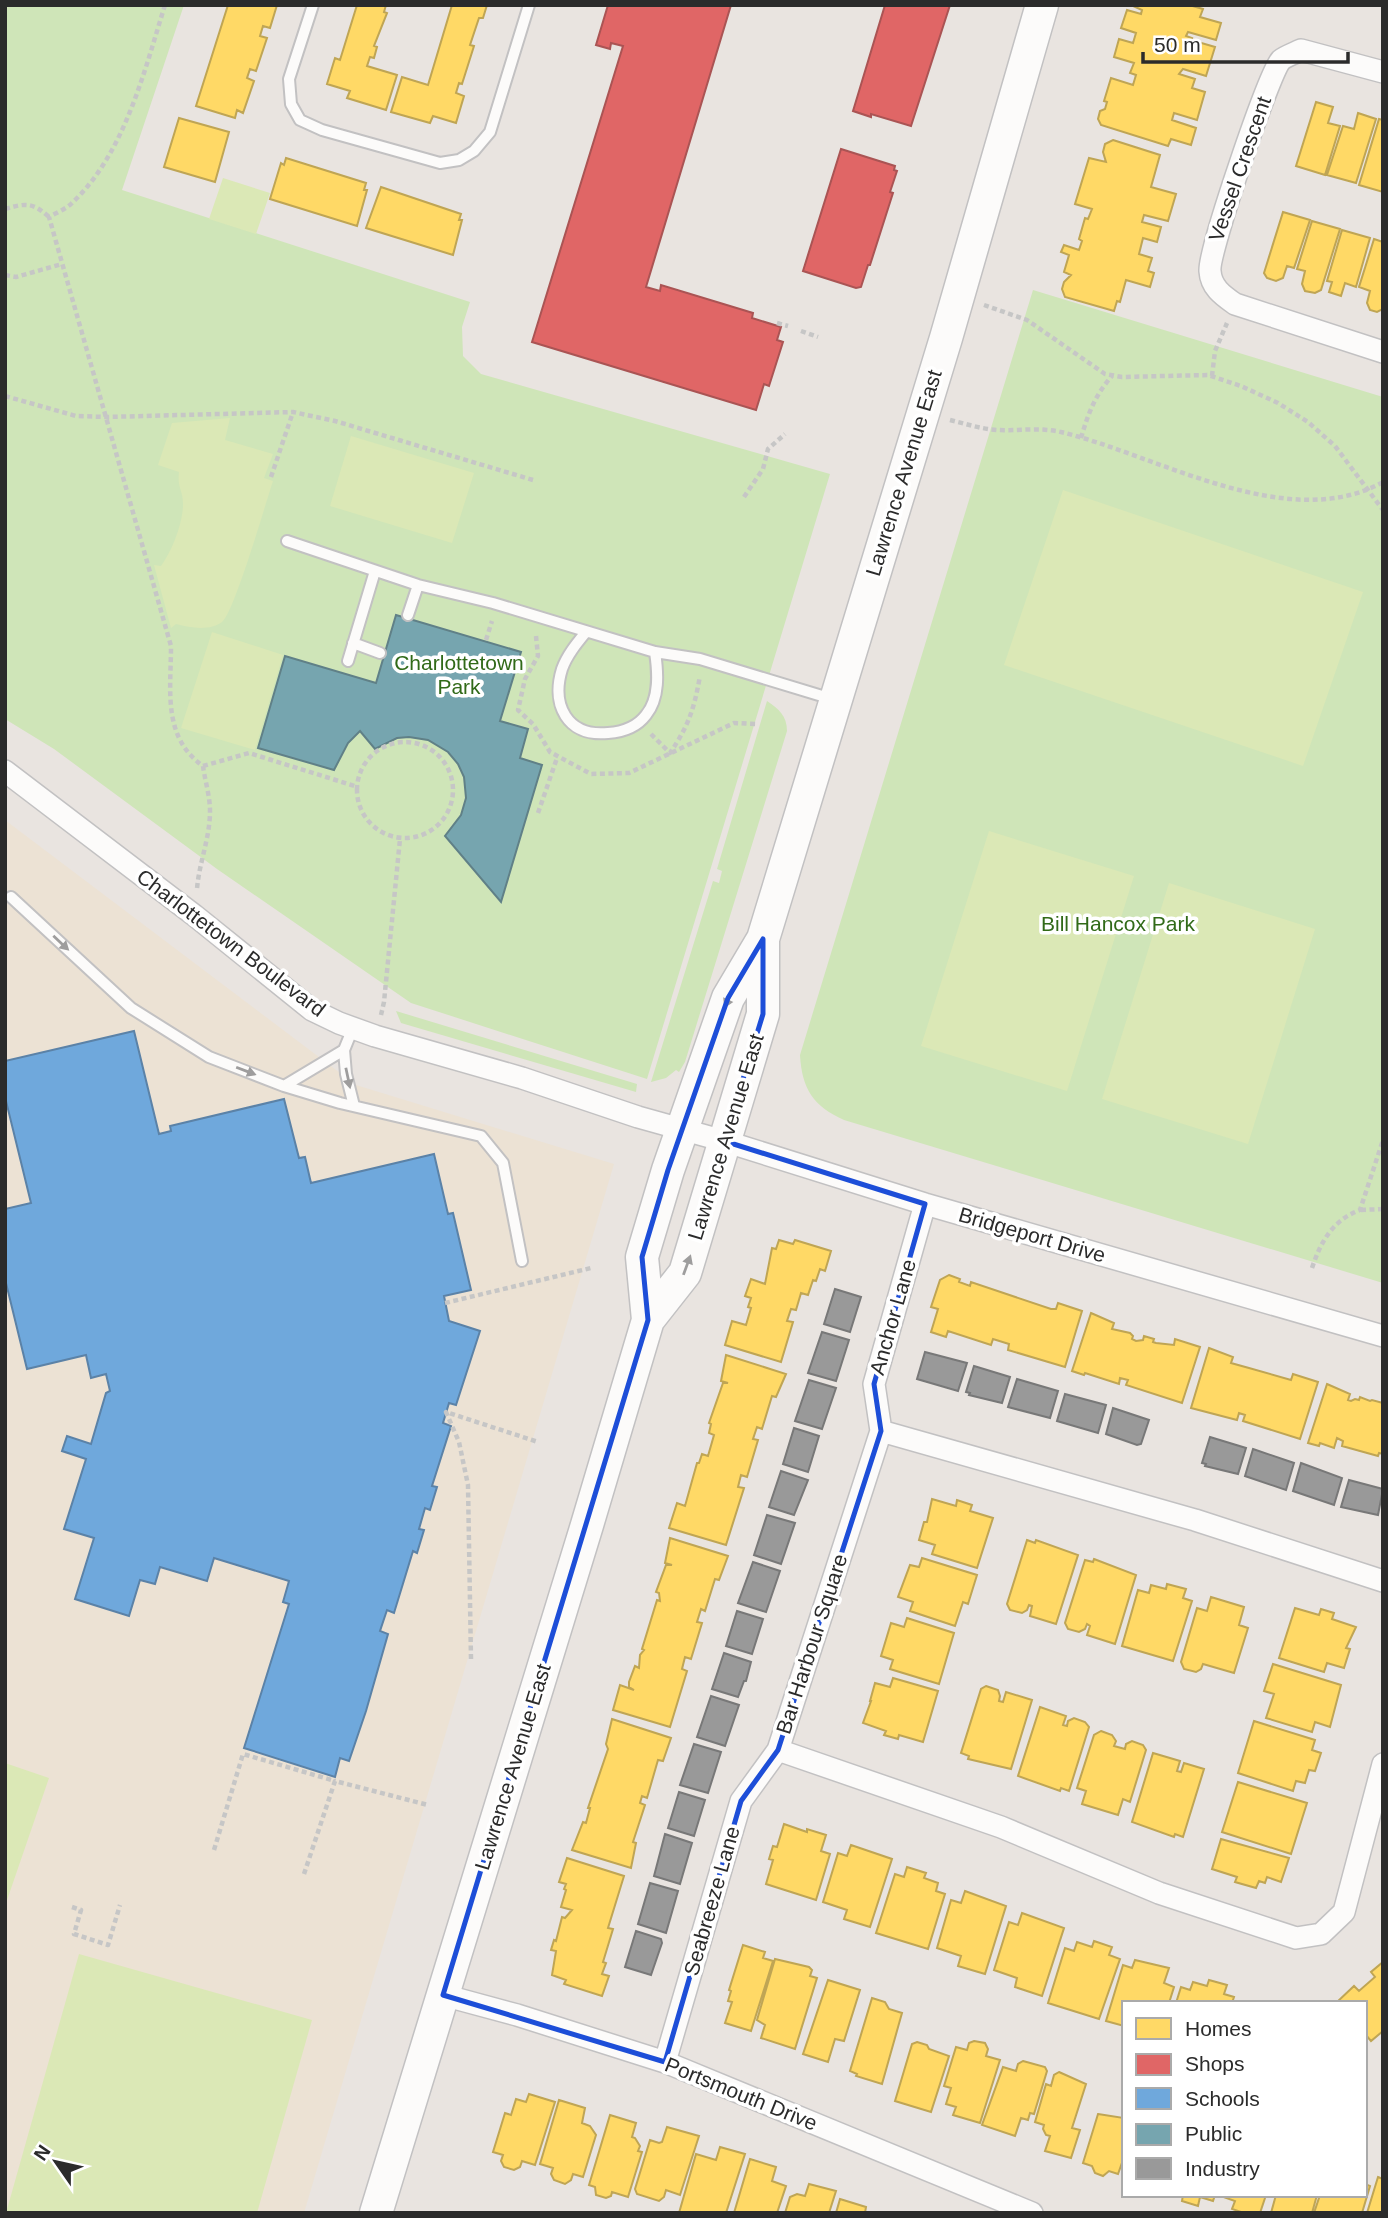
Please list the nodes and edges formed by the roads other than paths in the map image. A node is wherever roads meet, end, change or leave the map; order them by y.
1 (313, 5) edge
2 (529, 5) edge
3 (1042, 5) edge
4 (1383, 72) edge
5 (1383, 352) edge
6 (287, 541) dead end
7 (375, 571) junction
8 (418, 585) junction
9 (408, 615) dead end
10 (586, 632) junction
11 (353, 643) junction
12 (656, 652) junction
13 (380, 653) dead end
14 (348, 662) dead end
15 (835, 700) junction
16 (5, 771) edge
17 (11, 897) dead end
18 (763, 939) junction
19 (353, 1028) junction
20 (344, 1050) junction
21 (284, 1086) junction
22 (354, 1106) junction
23 (682, 1130) junction
24 (724, 1141) junction
25 (925, 1204) junction
26 (522, 1261) dead end
27 (648, 1320) junction
28 (1383, 1336) edge
29 (881, 1431) junction
30 (1383, 1581) edge
31 (778, 1750) junction
32 (1383, 1764) edge
33 (443, 1995) junction
34 (665, 2062) junction
35 (376, 2213) edge
36 (1032, 2213) edge

1 - 2 lane
3 - 15 main road, Lawrence Avenue East
4 - 5 street, Vessel Crescent
6 - 7 lane
7 - 8 lane
7 - 11 lane
8 - 9 lane
8 - 10 lane
10 - 12 lane
10 - 12 lane
11 - 13 lane
11 - 14 lane
12 - 15 lane
15 - 18 main road, Lawrence Avenue East
16 - 19 street, Charlottetown Boulevard
17 -> 21 lane
18 -> 23 main road, Lawrence Avenue East
18 - 24 main road, Lawrence Avenue East
19 - 20 lane
19 - 23 street, Charlottetown Boulevard
20 - 21 lane
20 -> 22 lane
21 - 22 lane
22 - 26 lane
23 - 24 street, Bridgeport Drive
23 - 27 main road, Lawrence Avenue East
24 - 25 street, Bridgeport Drive
27 -> 24 main road, Lawrence Avenue East
25 - 28 street, Bridgeport Drive
25 - 29 street, Anchor Lane
27 - 33 main road, Lawrence Avenue East
29 - 30 street
29 - 31 street, Bar Harbour Square
31 - 32 street, Bar Harbour Square
31 - 34 street, Seabreeze Lane
33 - 34 street, Portsmouth Drive
33 - 35 main road, Lawrence Avenue East
34 - 36 street, Portsmouth Drive

